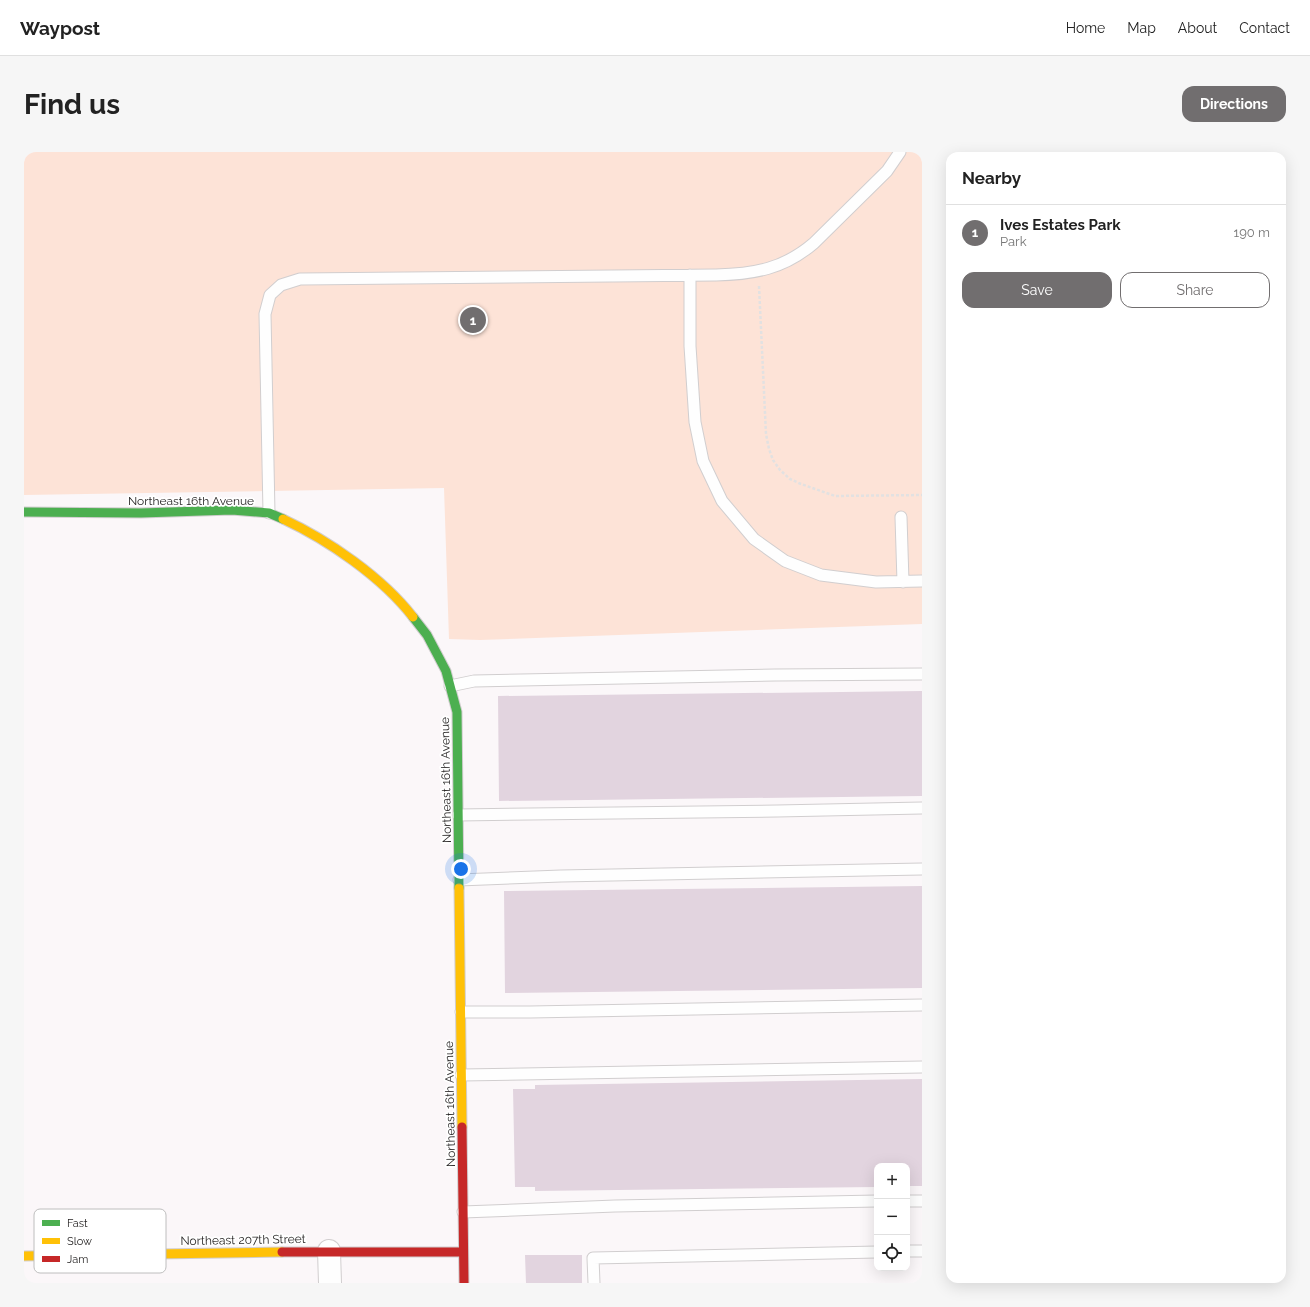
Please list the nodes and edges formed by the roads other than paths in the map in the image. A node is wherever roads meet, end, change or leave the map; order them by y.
1 (900, 152) edge
2 (690, 276) junction
3 (24, 512) edge
4 (269, 513) junction
5 (901, 517) dead end
6 (922, 581) edge
7 (903, 582) junction
8 (922, 674) edge
9 (450, 686) junction
10 (922, 808) edge
11 (458, 815) junction
12 (922, 869) edge
13 (459, 880) junction
14 (922, 1005) edge
15 (460, 1012) junction
16 (922, 1067) edge
17 (461, 1075) junction
18 (874, 1201) edge
19 (910, 1201) edge
20 (922, 1201) edge
21 (463, 1212) junction
22 (330, 1251) junction
23 (910, 1251) edge
24 (922, 1251) edge
25 (463, 1252) junction
26 (874, 1252) edge
27 (166, 1254) edge
28 (24, 1256) edge
29 (34, 1256) edge
30 (330, 1283) edge
31 (464, 1283) edge
32 (594, 1283) edge

1 - 2 lane
2 - 4 lane
2 - 7 lane
3 - 4 street, Northeast 16th Avenue
4 - 9 street, Northeast 16th Avenue
5 - 7 lane
6 - 7 lane
8 - 9 lane
9 - 11 street, Northeast 16th Avenue
10 - 11 lane
11 - 13 street, Northeast 16th Avenue
12 - 13 lane
13 - 15 street, Northeast 16th Avenue
14 - 15 lane
15 - 17 street, Northeast 16th Avenue
16 - 17 lane
17 - 21 street, Northeast 16th Avenue
18 - 21 lane
19 - 20 lane
21 - 25 street, Northeast 16th Avenue
22 - 25 street, Northeast 207th Street
22 - 27 street, Northeast 207th Street
22 - 30 street
23 - 24 lane
25 - 31 street, Northeast 16th Avenue
26 - 32 lane
28 - 29 street, Northeast 207th Street

